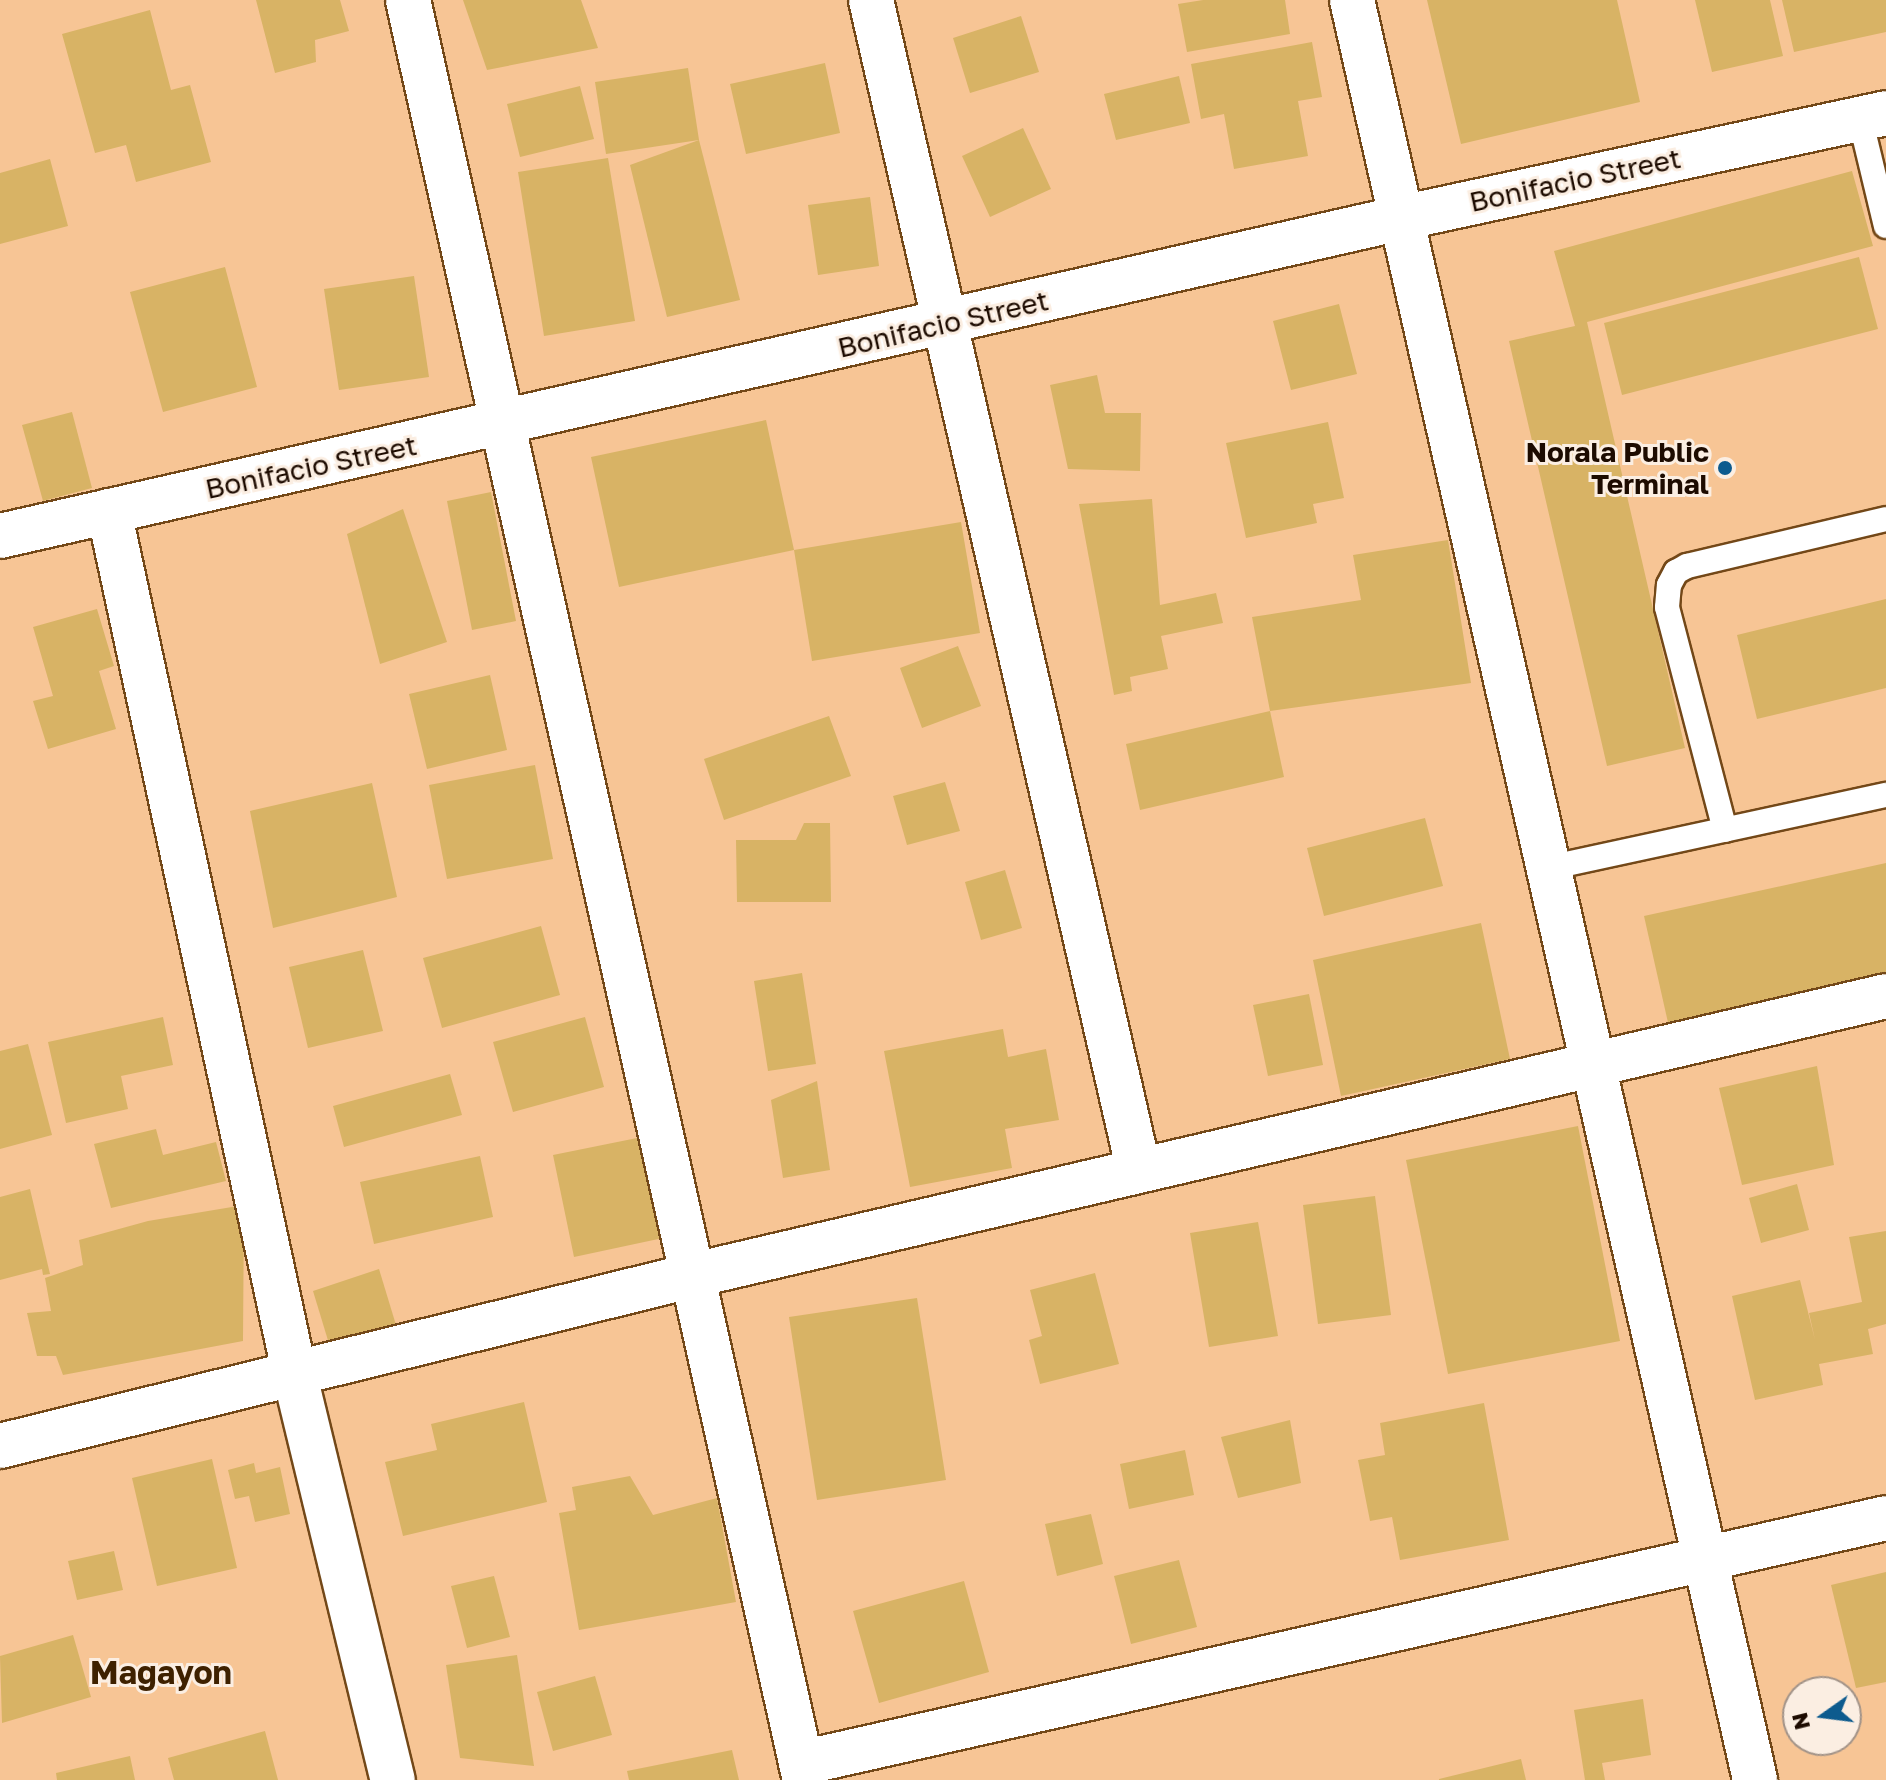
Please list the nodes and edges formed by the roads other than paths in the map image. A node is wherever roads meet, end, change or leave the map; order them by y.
1 (408, 0) edge
2 (871, 0) edge
3 (1352, 0) edge
4 (1873, 115) edge
5 (1401, 218) junction
6 (1886, 226) edge
7 (945, 323) junction
8 (502, 425) junction
9 (109, 511) junction
10 (1886, 519) edge
11 (0, 536) edge
12 (1886, 795) edge
13 (1725, 830) junction
14 (1548, 868) junction
15 (1886, 996) edge
16 (1593, 1065) junction
17 (1139, 1171) junction
18 (694, 1275) junction
19 (295, 1376) junction
20 (0, 1446) edge
21 (1886, 1518) edge
22 (1705, 1557) junction
23 (803, 1771) edge
24 (393, 1780) edge
25 (1755, 1780) edge

1 - 8 street
2 - 7 street
3 - 5 street
4 - 5 street, Bonifacio Street
4 - 6 lane
5 - 7 street, Bonifacio Street
5 - 14 street
7 - 8 street, Bonifacio Street
7 - 17 street
8 - 9 street, Bonifacio Street
8 - 18 street
9 - 11 street, Bonifacio Street
9 - 19 street
10 - 13 lane
12 - 13 lane
13 - 14 lane
14 - 16 street
15 - 16 street
16 - 17 street
16 - 22 street
17 - 18 street
18 - 19 street
18 - 23 street
19 - 20 street
19 - 24 street
21 - 22 street
22 - 23 street
22 - 25 street

